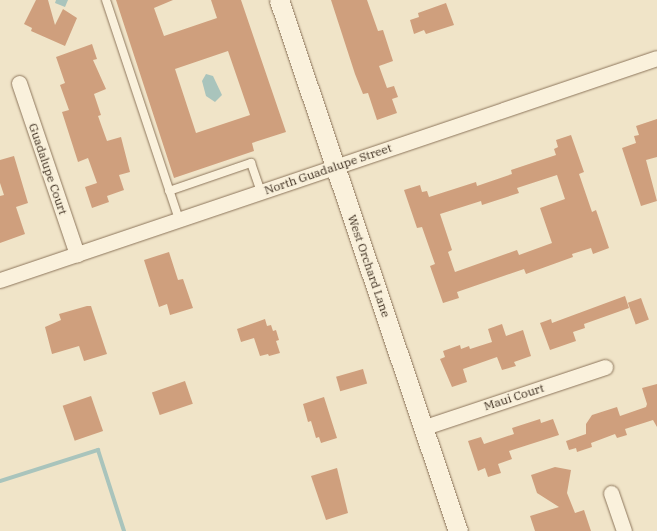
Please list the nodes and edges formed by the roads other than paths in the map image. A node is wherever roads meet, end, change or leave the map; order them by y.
1 (106, 0) edge
2 (279, 0) edge
3 (657, 58) edge
4 (19, 83) dead end
5 (335, 167) junction
6 (169, 191) junction
7 (261, 192) junction
8 (179, 219) junction
9 (77, 254) junction
10 (0, 280) edge
11 (605, 367) dead end
12 (422, 428) junction
13 (611, 493) dead end
14 (458, 531) edge
15 (624, 531) edge

1 - 6 lane
2 - 5 street, West Orchard Lane
3 - 5 street, North Guadalupe Street
4 - 9 street, Guadalupe Court
5 - 7 street, North Guadalupe Street
5 - 12 street, West Orchard Lane
6 - 7 lane
6 - 8 lane
7 - 8 street, North Guadalupe Street
8 - 9 street, North Guadalupe Street
9 - 10 street, North Guadalupe Street
11 - 12 street, Maui Court
12 - 14 street, West Orchard Lane
13 - 15 street

